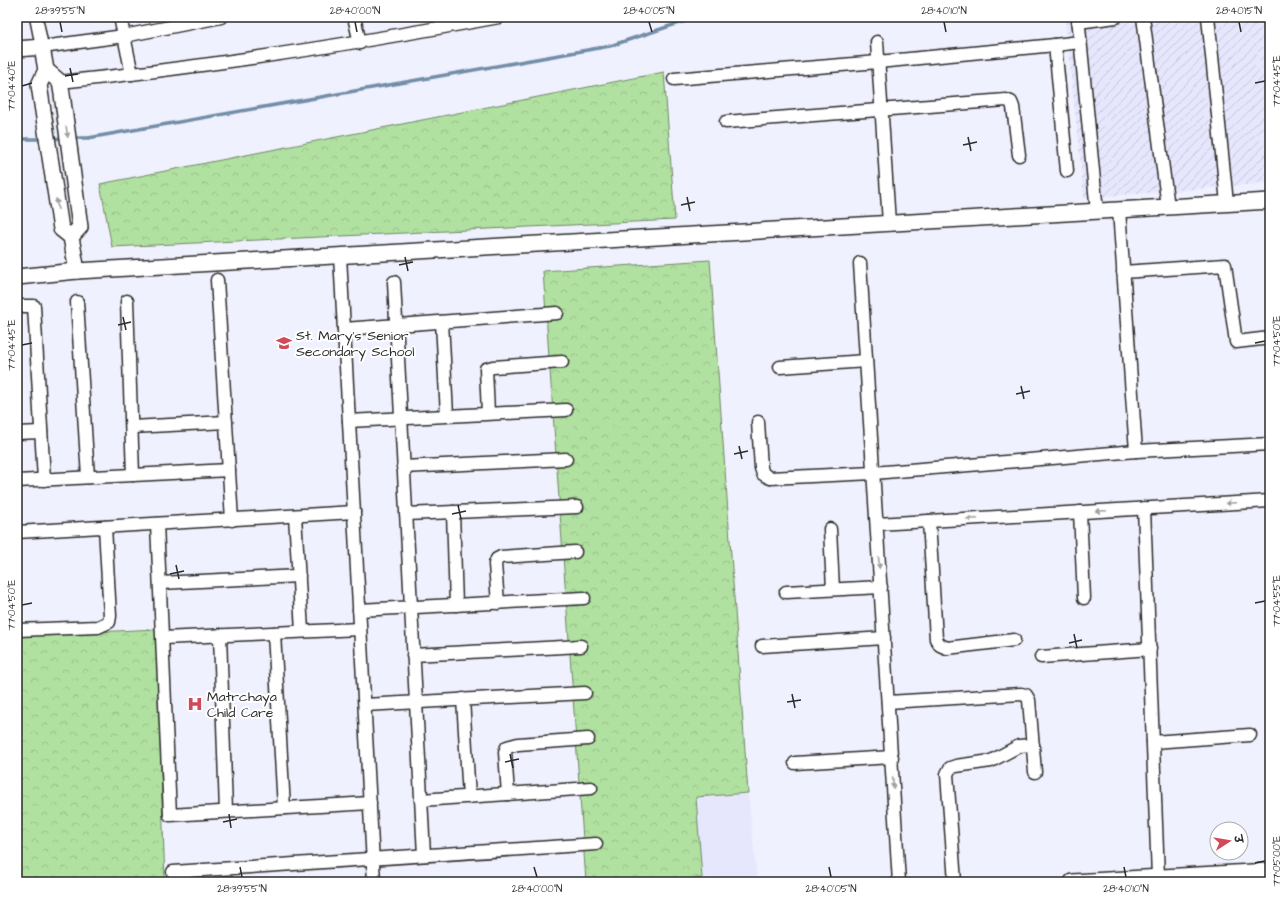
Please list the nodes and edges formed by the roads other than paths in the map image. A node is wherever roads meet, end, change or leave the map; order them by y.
1 (36, 17) edge
2 (120, 17) edge
3 (221, 17) edge
4 (354, 17) edge
5 (499, 17) edge
6 (1116, 17) edge
7 (1143, 17) edge
8 (1208, 17) edge
9 (1078, 19) edge
10 (124, 36) junction
11 (877, 42) dead end
12 (1080, 42) junction
13 (360, 43) junction
14 (1055, 45) junction
15 (42, 47) junction
16 (17, 49) edge
17 (878, 62) junction
18 (46, 70) junction
19 (132, 74) junction
20 (674, 79) dead end
21 (60, 88) junction
22 (881, 110) junction
23 (726, 122) dead end
24 (1019, 155) dead end
25 (1067, 171) dead end
26 (1270, 201) edge
27 (1227, 203) junction
28 (1168, 207) junction
29 (1119, 210) junction
30 (1097, 212) junction
31 (889, 224) junction
32 (71, 237) junction
33 (340, 256) junction
34 (860, 263) dead end
35 (77, 272) junction
36 (1124, 272) junction
37 (17, 277) edge
38 (217, 280) dead end
39 (394, 282) dead end
40 (127, 301) dead end
41 (77, 302) dead end
42 (17, 306) edge
43 (557, 313) dead end
44 (442, 322) junction
45 (396, 325) junction
46 (344, 329) junction
47 (1270, 338) edge
48 (866, 361) junction
49 (562, 362) dead end
50 (780, 367) dead end
51 (566, 410) dead end
52 (488, 414) junction
53 (447, 416) junction
54 (401, 418) junction
55 (349, 421) junction
56 (226, 422) junction
57 (758, 422) dead end
58 (132, 427) junction
59 (41, 432) junction
60 (17, 433) edge
61 (1270, 444) edge
62 (1136, 451) junction
63 (566, 459) dead end
64 (403, 467) junction
65 (229, 470) junction
66 (873, 473) junction
67 (133, 475) junction
68 (88, 478) junction
69 (44, 480) junction
70 (17, 481) edge
71 (1270, 501) edge
72 (577, 507) dead end
73 (1144, 508) junction
74 (354, 512) junction
75 (453, 512) junction
76 (1080, 512) junction
77 (406, 514) junction
78 (295, 516) junction
79 (232, 520) junction
80 (929, 521) junction
81 (157, 524) junction
82 (877, 524) junction
83 (106, 527) junction
84 (830, 529) dead end
85 (17, 532) edge
86 (575, 552) dead end
87 (299, 576) junction
88 (160, 583) junction
89 (881, 587) junction
90 (833, 589) junction
91 (786, 592) dead end
92 (584, 598) dead end
93 (1084, 598) dead end
94 (498, 603) junction
95 (456, 605) junction
96 (411, 607) junction
97 (359, 610) junction
98 (360, 629) junction
99 (17, 630) edge
100 (302, 631) junction
101 (274, 633) junction
102 (220, 635) junction
103 (163, 638) junction
104 (884, 638) junction
105 (1014, 640) dead end
106 (581, 646) dead end
107 (762, 646) dead end
108 (1150, 649) junction
109 (413, 655) junction
110 (1041, 657) dead end
111 (585, 693) dead end
112 (463, 699) junction
113 (416, 702) junction
114 (888, 702) junction
115 (365, 705) junction
116 (1250, 735) dead end
117 (588, 739) dead end
118 (1153, 742) junction
119 (1033, 745) junction
120 (892, 757) junction
121 (795, 763) dead end
122 (1035, 772) dead end
123 (591, 788) dead end
124 (508, 794) junction
125 (469, 797) junction
126 (421, 800) junction
127 (370, 803) junction
128 (284, 808) junction
129 (226, 812) junction
130 (596, 844) dead end
131 (424, 855) junction
132 (373, 858) junction
133 (1270, 870) edge
134 (174, 872) dead end
135 (1158, 877) junction
136 (1236, 877) edge
137 (374, 882) edge
138 (899, 882) edge
139 (955, 882) edge
140 (1080, 882) edge

1 - 15 street
2 - 10 street
3 - 10 street
4 - 13 street
5 - 13 street
6 - 9 street
7 - 28 street
8 - 27 street
9 - 12 street
10 - 15 street
10 - 19 street
11 - 17 street
12 - 14 street
12 - 30 street
13 - 19 street
14 - 17 street
14 - 25 street
15 - 16 street
15 - 18 street
17 - 20 street
17 - 22 street
18 - 21 street
32 -> 18 street
19 - 21 street
21 -> 32 street
22 - 23 street
22 - 24 street
22 - 31 street
26 - 27 street
27 - 28 street
28 - 29 street
29 - 30 street
29 - 36 street
30 - 31 street
31 - 33 street
32 - 35 street
33 - 35 street
33 - 46 street
34 - 48 street
35 - 37 street
36 - 47 street
36 - 62 street
38 - 56 street
39 - 45 street
40 - 58 street
41 - 68 street
42 - 59 street
43 - 44 street
44 - 45 street
44 - 53 street
45 - 46 street
45 - 54 street
46 - 55 street
48 - 50 street
48 - 66 street
49 - 52 street
51 - 52 street
52 - 53 street
53 - 54 street
54 - 55 street
54 - 64 street
55 - 74 street
56 - 58 street
56 - 65 street
57 - 66 street
58 - 67 street
59 - 60 street
59 - 69 street
61 - 62 street
62 - 66 street
63 - 64 street
64 - 77 street
65 - 67 street
65 - 79 street
66 - 82 street
67 - 68 street
68 - 69 street
69 - 70 street
71 -> 73 street
72 - 75 street
73 -> 76 street
73 - 108 street
74 - 78 street
74 - 97 street
75 - 77 street
75 - 95 street
76 -> 80 street
76 - 93 street
77 - 96 street
78 - 79 street
78 - 87 street
79 - 81 street
80 - 82 street
80 - 105 street
81 - 83 street
81 - 88 street
82 -> 89 street
83 - 85 street
83 - 99 street
84 - 90 street
86 - 94 street
87 - 88 street
87 - 100 street
88 - 103 street
89 - 90 street
89 - 104 street
90 - 91 street
92 - 94 street
94 - 95 street
95 - 96 street
96 - 97 street
96 - 109 street
97 - 98 street
98 - 100 street
98 - 115 street
100 - 101 street
101 - 102 street
101 - 128 street
102 - 103 street
102 - 129 street
103 - 129 street
104 - 107 street
104 - 114 street
106 - 109 street
108 - 110 street
108 - 118 street
109 - 113 street
111 - 112 street
112 - 113 street
112 - 125 street
113 - 115 street
113 - 126 street
114 - 119 street
114 - 120 street
115 - 127 street
116 - 118 street
117 - 124 street
118 - 135 street
119 - 122 street
119 - 139 street
120 - 121 street
120 -> 138 street
123 - 124 street
124 - 125 street
125 - 126 street
126 - 131 street
127 - 128 street
127 - 132 street
128 - 129 street
130 - 131 street
131 - 132 street
132 - 134 street
132 - 137 street
133 - 136 street
135 - 136 street
135 - 140 street

